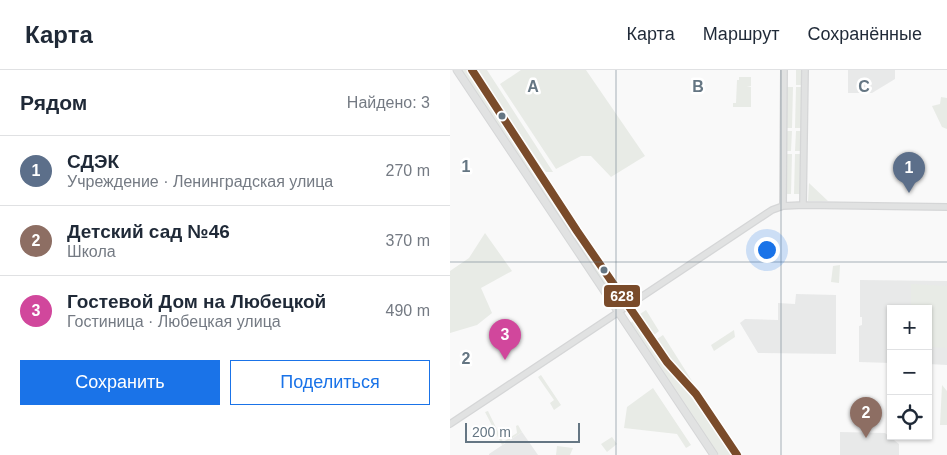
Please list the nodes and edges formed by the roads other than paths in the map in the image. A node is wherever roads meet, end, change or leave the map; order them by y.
1 (457, 70) edge
2 (472, 70) edge
3 (784, 70) edge
4 (805, 70) edge
5 (803, 205) junction
6 (783, 206) junction
7 (947, 207) edge
8 (577, 231) junction
9 (568, 236) junction
10 (629, 305) junction
11 (618, 312) junction
12 (450, 424) edge
13 (714, 455) edge
14 (738, 455) edge

1 - 9 main road
2 - 8 main road
3 - 6 street
4 - 5 street
5 - 6 street
5 - 7 street
6 - 10 street
8 - 9 main road
8 - 10 main road
9 - 11 main road
10 - 11 street
10 - 14 main road
11 - 12 street
11 - 13 main road

